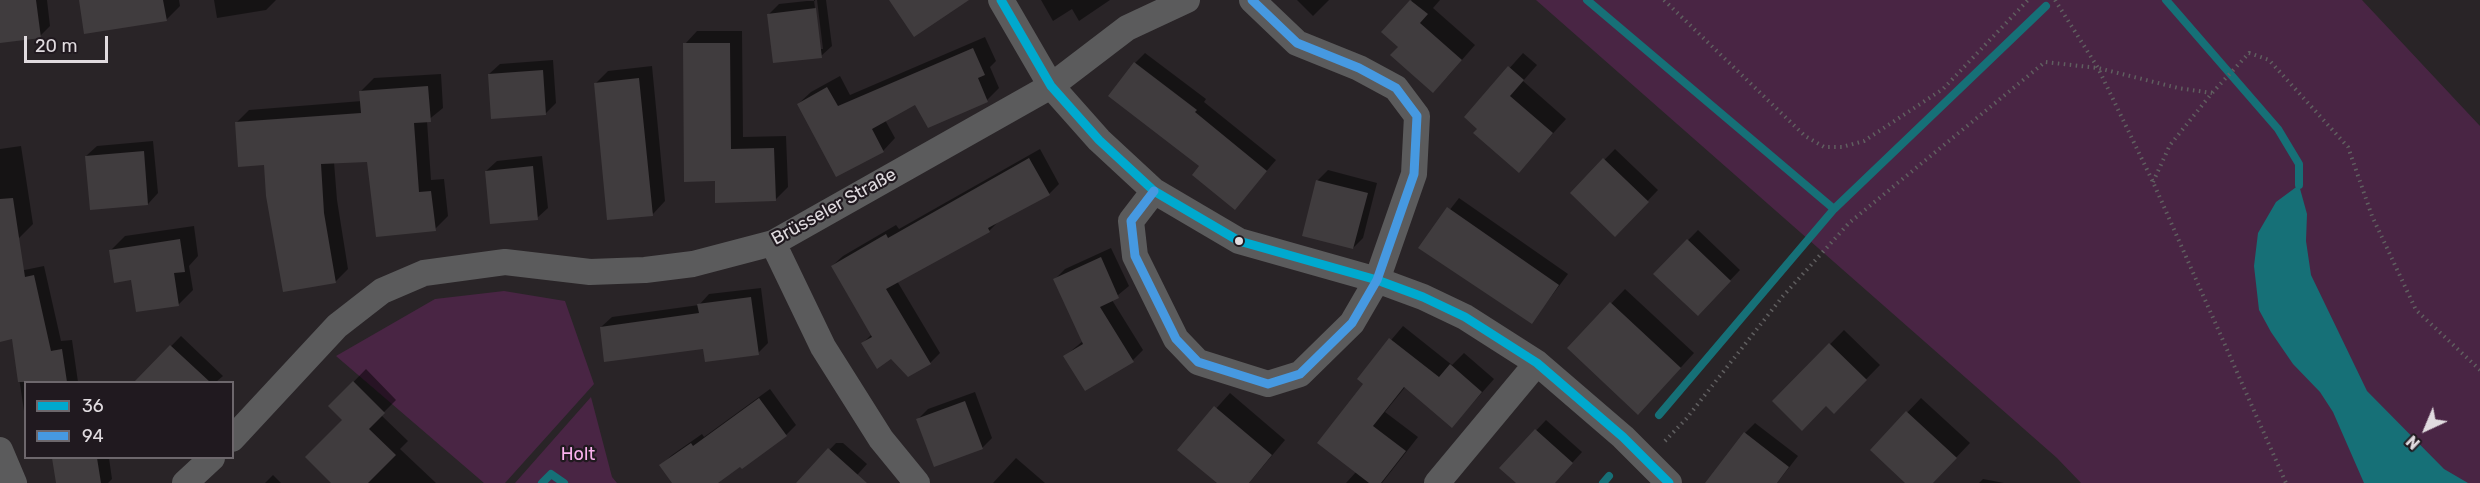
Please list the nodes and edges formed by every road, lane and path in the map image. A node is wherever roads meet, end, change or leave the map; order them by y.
1 (1001, 0) edge
2 (1187, 0) edge
3 (1252, 0) edge
4 (1664, 0) edge
5 (2028, 0) edge
6 (2055, 0) edge
7 (2097, 68) junction
8 (1052, 86) junction
9 (2212, 93) junction
10 (2153, 182) junction
11 (1154, 191) junction
12 (773, 243) junction
13 (1377, 280) junction
14 (1537, 363) junction
15 (2480, 370) edge
16 (234, 437) edge
17 (0, 450) edge
18 (211, 459) edge
19 (1647, 459) junction
20 (14, 483) edge
21 (185, 483) edge
22 (917, 483) edge
23 (1437, 483) edge
24 (1669, 483) edge
25 (2286, 483) edge

1 - 8 street
2 - 8 street, Brüsseler Straße
3 - 13 street
4 - 5 path
6 - 7 path
7 - 9 path
7 - 10 path
7 - 19 path
8 - 11 street
8 - 12 street, Brüsseler Straße
9 - 10 path
9 - 15 path
10 - 25 path
11 - 13 street
11 - 13 street
12 - 16 street, Brüsseler Straße
12 - 22 street
13 - 14 street
14 - 19 street
14 - 23 street
17 - 20 street
18 - 21 street
19 - 24 street

